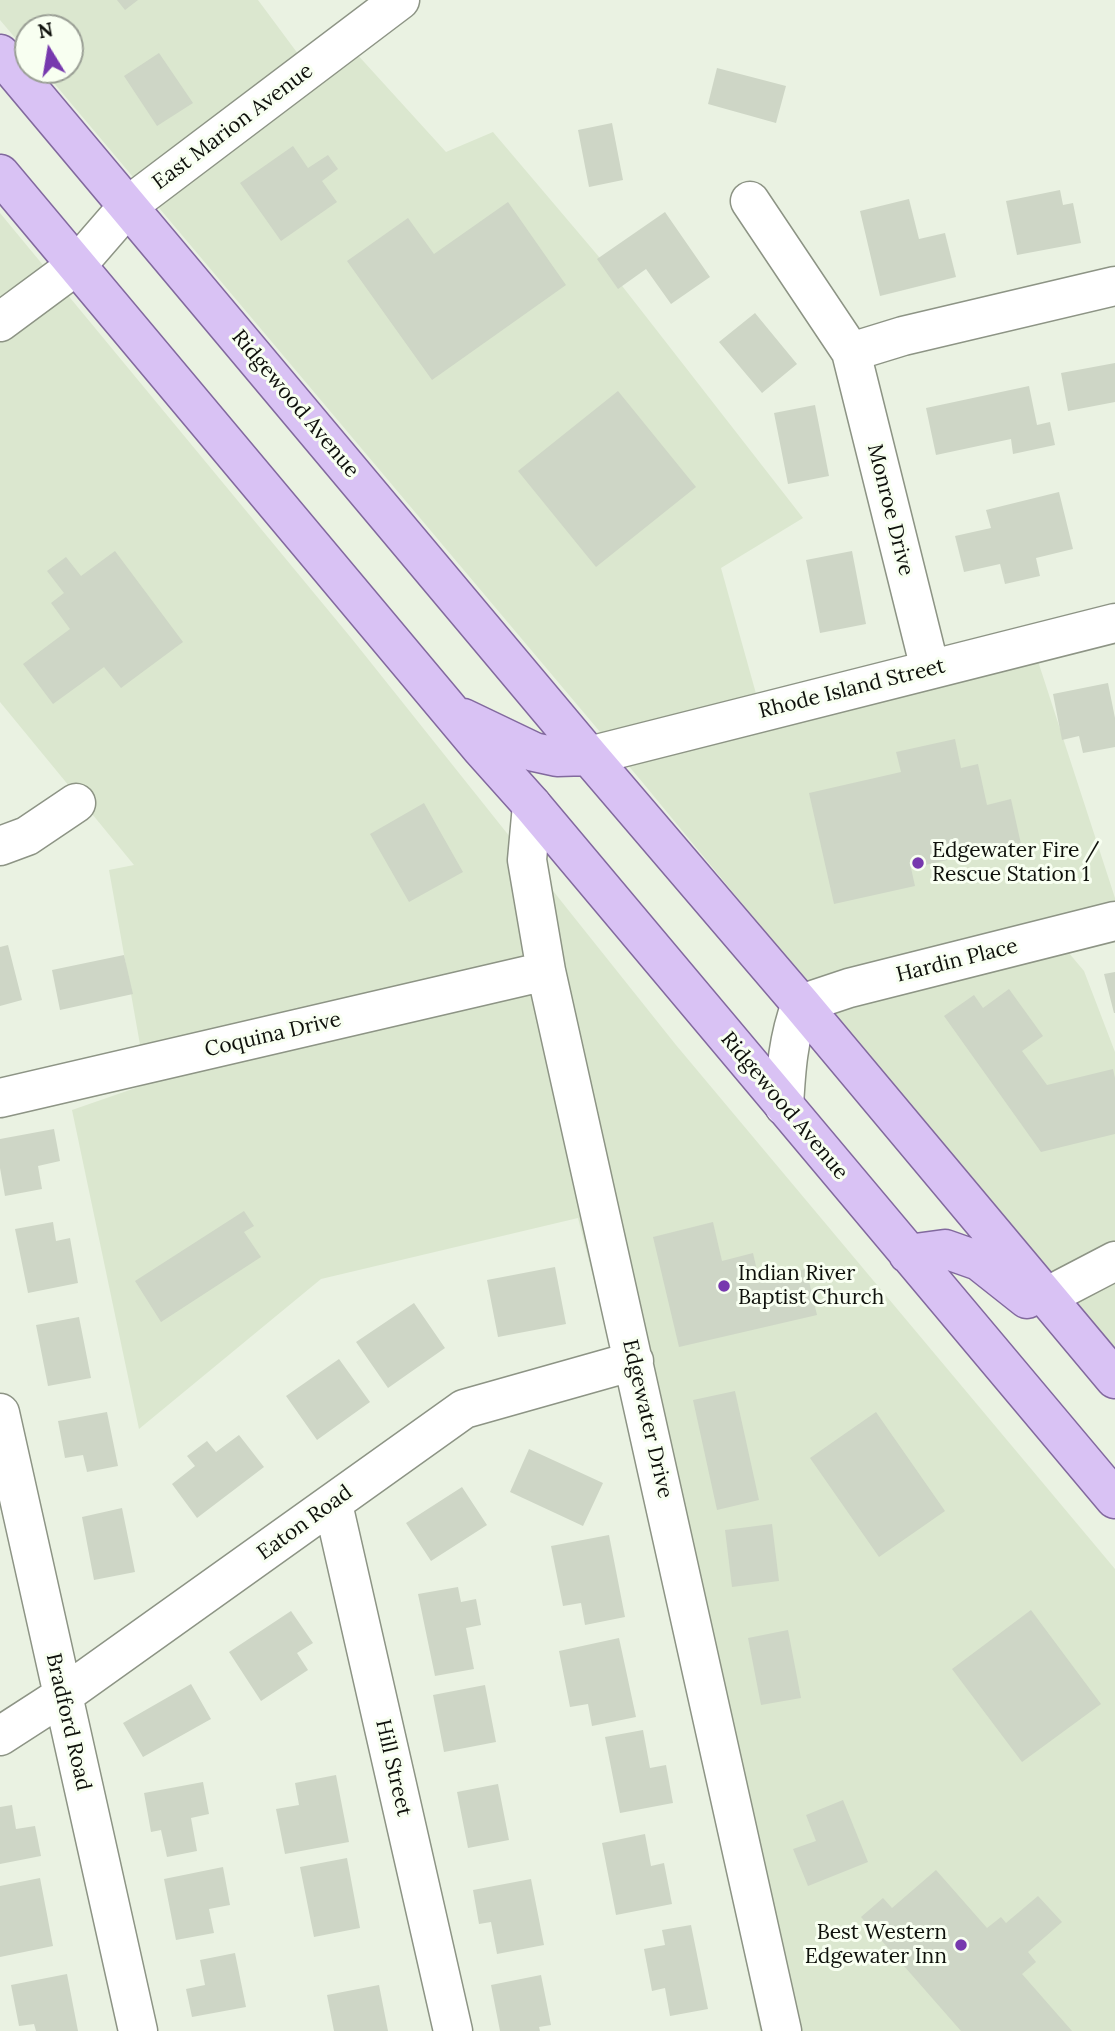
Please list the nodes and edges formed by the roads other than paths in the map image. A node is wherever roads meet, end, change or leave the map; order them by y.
1 (400, 0) edge
2 (0, 54) edge
3 (0, 174) edge
4 (750, 201) dead end
5 (129, 205) junction
6 (77, 265) junction
7 (1115, 286) edge
8 (0, 322) edge
9 (851, 352) junction
10 (1115, 623) edge
11 (930, 669) junction
12 (452, 713) junction
13 (589, 756) junction
14 (76, 803) dead end
15 (532, 805) junction
16 (0, 846) edge
17 (1115, 921) edge
18 (546, 971) junction
19 (801, 1004) junction
20 (0, 1098) edge
21 (784, 1106) junction
22 (908, 1254) junction
23 (1115, 1261) edge
24 (1046, 1297) junction
25 (1082, 1340) junction
26 (634, 1361) junction
27 (1115, 1379) edge
28 (0, 1413) edge
29 (1115, 1499) edge
30 (332, 1504) junction
31 (62, 1696) junction
32 (0, 1736) edge
33 (138, 2031) edge
34 (453, 2031) edge
35 (782, 2031) edge

1 - 5 street, East Marion Avenue
2 - 5 main road, Ridgewood Avenue
3 - 6 main road, Ridgewood Avenue
4 - 9 street, Monroe Drive
5 - 6 street, East Marion Avenue
5 - 13 main road, Ridgewood Avenue
6 - 8 street, East Marion Avenue
6 - 12 main road, Ridgewood Avenue
7 - 9 street
9 - 11 street, Monroe Drive
10 - 11 street, Rhode Island Street
11 - 13 street, Rhode Island Street
12 - 13 main road, Ridgewood Avenue
12 - 15 main road, Ridgewood Avenue
13 - 19 main road, Ridgewood Avenue
14 - 16 street
15 - 18 street, Edgewater Drive
15 - 21 main road, Ridgewood Avenue
17 - 19 street, Hardin Place
18 - 20 street, Coquina Drive
18 - 26 street, Edgewater Drive
19 - 21 street
19 - 24 main road, Ridgewood Avenue
21 - 22 main road, Ridgewood Avenue
22 - 25 main road
22 - 29 main road, Ridgewood Avenue
23 - 24 street
24 - 25 main road, Ridgewood Avenue
25 - 27 main road, Ridgewood Avenue
26 - 30 street, Eaton Road
26 - 35 street, Edgewater Drive
28 - 31 street, Bradford Road
30 - 31 street, Eaton Road
30 - 34 street, Hill Street
31 - 32 street, Eaton Road
31 - 33 street, Bradford Road

